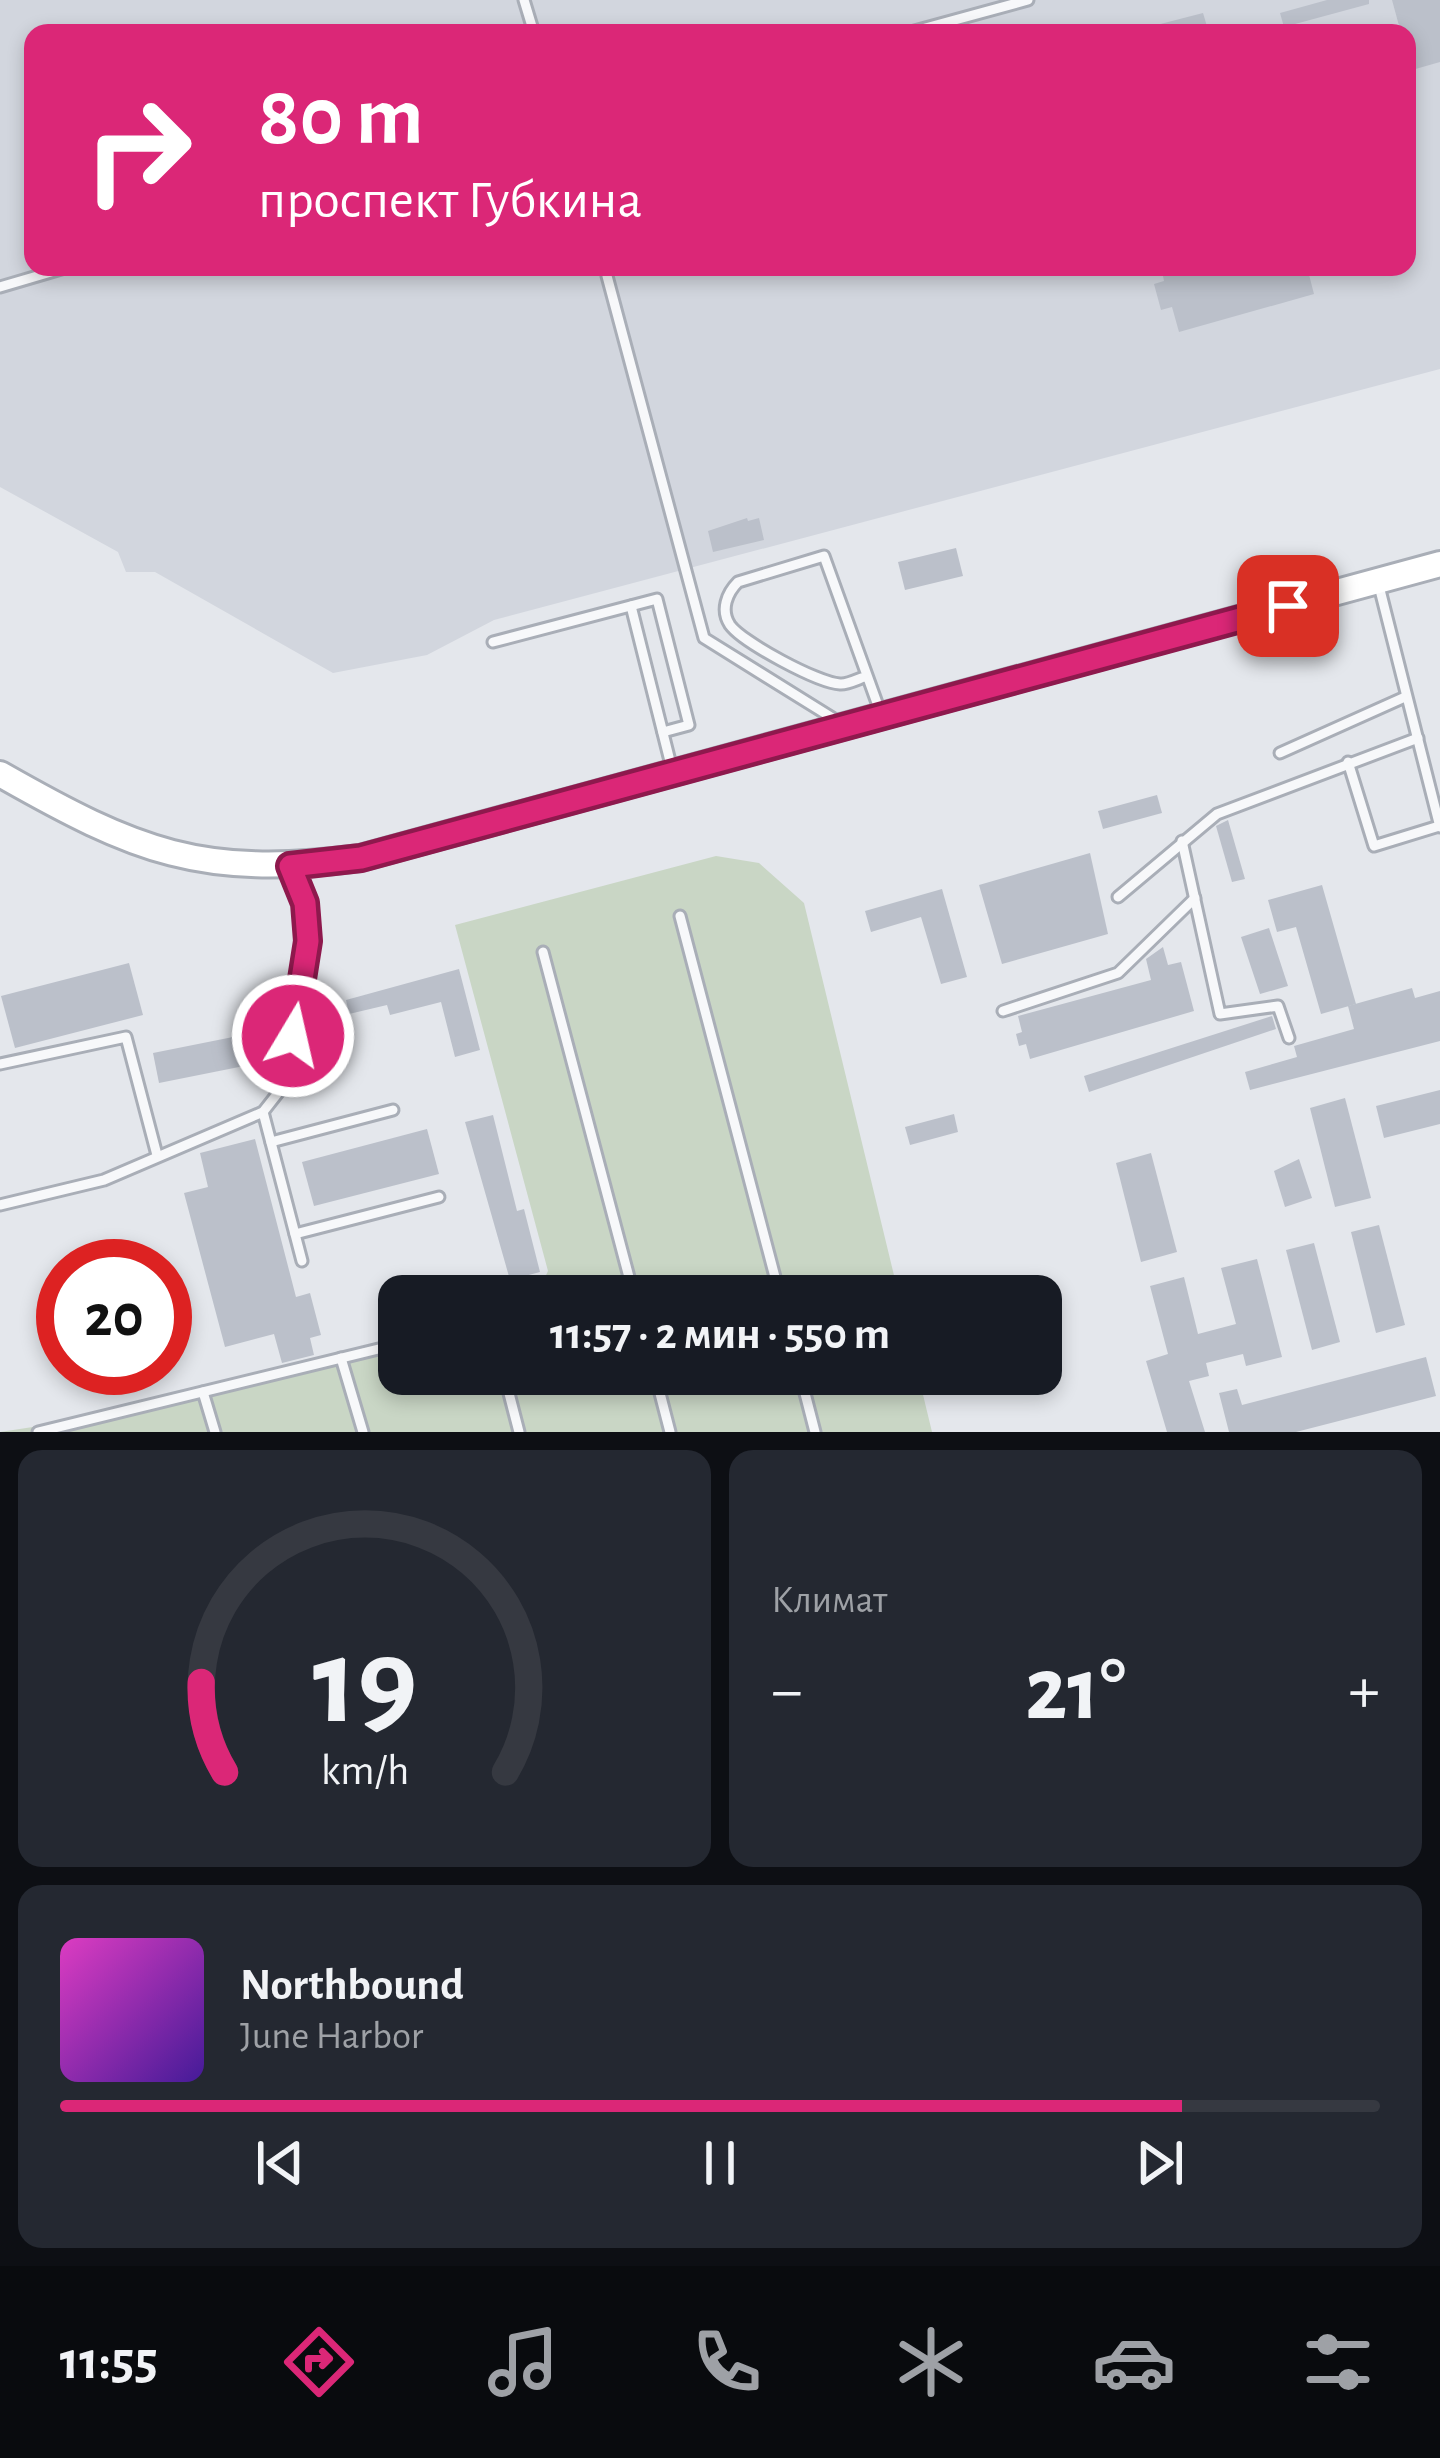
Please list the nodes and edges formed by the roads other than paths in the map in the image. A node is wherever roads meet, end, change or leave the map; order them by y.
1 (1028, 0) edge
2 (940, 24) edge
3 (37, 276) edge
4 (607, 276) dead end
5 (0, 287) edge
6 (1440, 565) edge
7 (1378, 582) junction
8 (631, 606) junction
9 (493, 642) dead end
10 (867, 676) junction
11 (1405, 697) junction
12 (881, 714) junction
13 (843, 725) junction
14 (663, 732) junction
15 (1418, 738) junction
16 (1280, 753) dead end
17 (1348, 762) junction
18 (673, 772) junction
19 (0, 774) edge
20 (1440, 826) edge
21 (1181, 841) junction
22 (290, 866) junction
23 (1118, 897) dead end
24 (1195, 898) junction
25 (680, 916) dead end
26 (543, 952) dead end
27 (298, 1007) joint
28 (1003, 1011) dead end
29 (1289, 1038) dead end
30 (0, 1064) edge
31 (393, 1110) dead end
32 (263, 1112) junction
33 (271, 1142) junction
34 (157, 1155) junction
35 (440, 1197) dead end
36 (0, 1205) edge
37 (295, 1234) junction
38 (302, 1261) dead end
39 (628, 1275) edge
40 (774, 1275) edge
41 (378, 1349) edge
42 (341, 1358) junction
43 (203, 1392) junction
44 (509, 1395) edge
45 (660, 1395) edge
46 (805, 1395) edge
47 (66, 1428) edge
48 (38, 1432) edge
49 (215, 1432) edge
50 (363, 1432) edge
51 (519, 1432) edge
52 (670, 1432) edge
53 (815, 1432) edge

1 - 2 lane
3 - 5 lane
4 - 13 lane
6 - 7 street
7 - 11 lane
7 - 12 street
8 - 9 lane
8 - 14 lane
8 - 14 lane
10 - 10 lane
10 - 12 lane
11 - 15 lane
11 - 16 lane
12 - 13 street
13 - 18 street
14 - 18 lane
15 - 17 lane
15 - 20 lane
17 - 20 lane
17 - 21 lane
18 - 22 street
19 - 22 street
21 - 23 lane
21 - 24 lane
22 - 27 street
24 - 28 lane
24 - 29 lane
25 - 40 lane
26 - 39 lane
27 - 32 lane
30 - 34 lane
31 - 33 lane
32 - 33 lane
32 - 34 lane
33 - 37 lane
34 - 36 lane
35 - 37 lane
37 - 38 lane
41 - 42 lane
42 - 43 lane
42 - 50 lane
43 - 47 lane
43 - 49 lane
44 - 51 lane
45 - 52 lane
46 - 53 lane
47 - 48 lane

